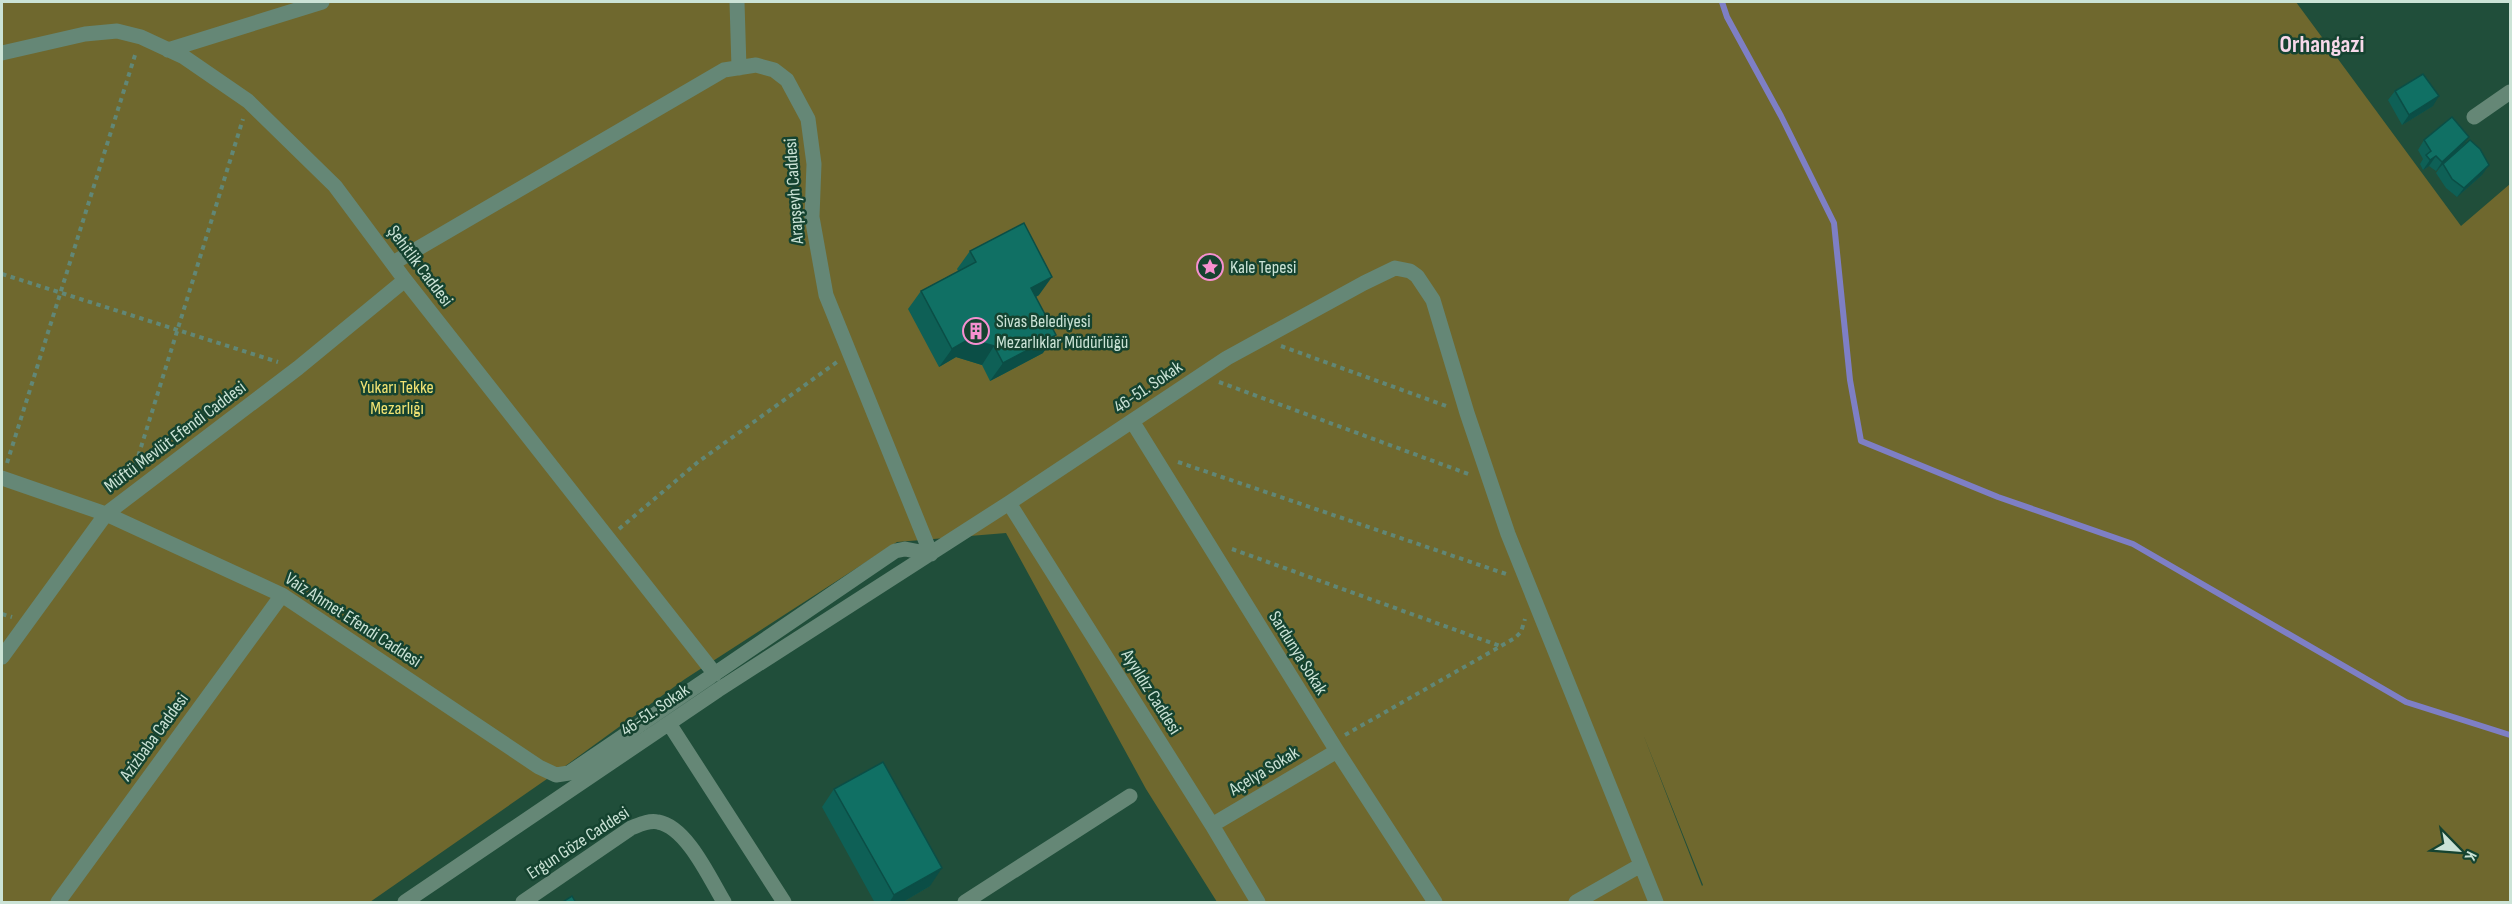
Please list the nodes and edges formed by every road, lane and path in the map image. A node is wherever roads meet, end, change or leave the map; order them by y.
1 (322, 2) edge
2 (737, 2) edge
3 (141, 37) junction
4 (168, 50) junction
5 (2, 53) edge
6 (740, 68) junction
7 (2511, 92) edge
8 (248, 101) junction
9 (2474, 117) dead end
10 (393, 263) junction
11 (2, 274) edge
12 (405, 280) junction
13 (59, 292) junction
14 (176, 330) junction
15 (1261, 339) junction
16 (850, 354) junction
17 (298, 368) junction
18 (1202, 375) junction
19 (1467, 413) junction
20 (1132, 421) junction
21 (1152, 453) junction
22 (2, 479) edge
23 (1490, 482) junction
24 (126, 499) junction
25 (1009, 503) junction
26 (106, 514) junction
27 (607, 539) junction
28 (1205, 540) junction
29 (931, 554) junction
30 (1527, 582) junction
31 (282, 595) junction
32 (1533, 597) junction
33 (1500, 646) junction
34 (2, 657) edge
35 (715, 674) junction
36 (670, 725) junction
37 (1334, 747) junction
38 (569, 772) joint
39 (1130, 796) dead end
40 (1212, 825) junction
41 (1641, 865) junction
42 (58, 903) edge
43 (405, 903) edge
44 (523, 903) edge
45 (724, 903) edge
46 (784, 903) edge
47 (965, 903) edge
48 (1258, 903) edge
49 (1435, 903) edge
50 (1576, 903) edge
51 (1656, 903) edge

1 - 4 street
2 - 6 street
3 - 4 street, Şehitlik Caddesi
3 - 5 street, Şehitlik Caddesi
3 - 13 path
4 - 8 street, Şehitlik Caddesi
6 - 10 street, Arapşeyh Caddesi
6 - 16 street, Arapşeyh Caddesi
7 - 9 street
8 - 10 street, Şehitlik Caddesi
8 - 14 path
10 - 12 street, Şehitlik Caddesi
11 - 13 path
12 - 17 street, Müftü Mevlüt Efendi Caddesi
12 - 27 street, Şehitlik Caddesi
13 - 14 path
13 - 22 path
14 - 17 path
14 - 24 path
15 - 18 street, 46-51. Sokak
15 - 19 path
15 - 19 street, 46-51. Sokak
16 - 27 path
16 - 29 street, Arapşeyh Caddesi
17 - 24 street, Müftü Mevlüt Efendi Caddesi
18 - 20 street, 46-51. Sokak
18 - 23 path
19 - 23 street
20 - 21 street, Sardunya Sokak
20 - 25 street, 46-51. Sokak
21 - 28 street, Sardunya Sokak
21 - 30 path
22 - 26 street, Vaiz Ahmet Efendi Caddesi
23 - 30 street
24 - 26 street, Müftü Mevlüt Efendi Caddesi
25 - 29 street, 46-51. Sokak
25 - 40 street, Ayyıldız Caddesi
26 - 31 street, Vaiz Ahmet Efendi Caddesi
26 - 34 street, Müftü Mevlüt Efendi Caddesi
27 - 35 street, Şehitlik Caddesi
28 - 33 path
28 - 37 street, Sardunya Sokak
29 - 35 street, 46-51. Sokak
29 - 36 street, 46-51. Sokak
30 - 32 street
31 - 38 street, Vaiz Ahmet Efendi Caddesi
31 - 42 street, Azizbaba Caddesi
32 - 33 path
32 - 41 street
33 - 37 path
35 - 38 street, 46-51. Sokak
36 - 43 street, 46-51. Sokak
36 - 46 street
37 - 40 street, Açelya Sokak
37 - 49 street, Sardunya Sokak
39 - 47 street
40 - 48 street, Ayyıldız Caddesi
41 - 50 street
41 - 51 street
44 - 45 street, Ergun Göze Caddesi

